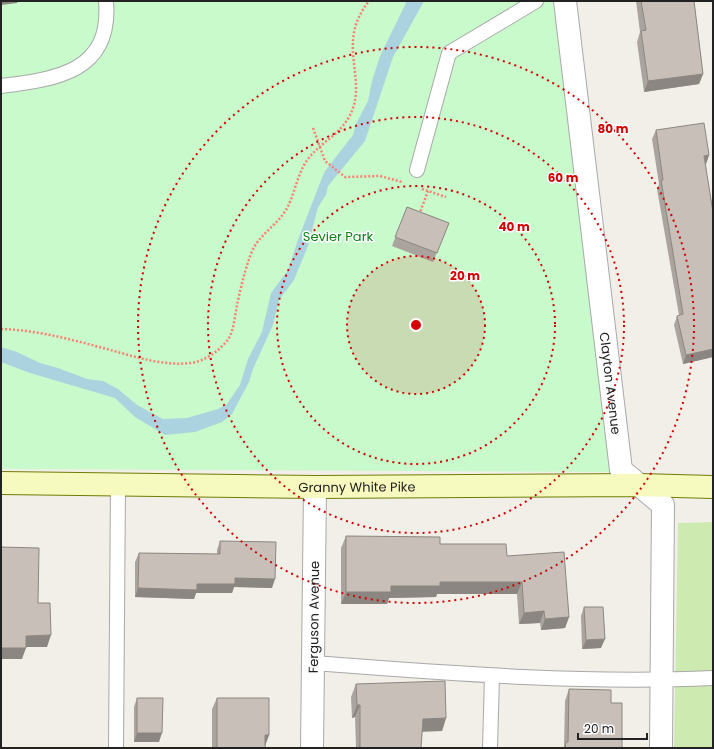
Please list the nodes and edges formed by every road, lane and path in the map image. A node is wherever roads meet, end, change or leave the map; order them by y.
1 (106, 1) edge
2 (369, 1) edge
3 (536, 1) edge
4 (565, 1) edge
5 (1, 86) edge
6 (313, 128) dead end
7 (320, 147) junction
8 (417, 170) dead end
9 (408, 184) dead end
10 (421, 188) dead end
11 (428, 191) junction
12 (446, 197) dead end
13 (418, 218) edge
14 (1, 329) edge
15 (1, 483) edge
16 (118, 485) junction
17 (639, 485) junction
18 (315, 487) junction
19 (713, 487) edge
20 (313, 663) junction
21 (492, 676) junction
22 (713, 678) edge
23 (662, 680) junction
24 (116, 748) edge
25 (312, 748) edge
26 (490, 748) edge
27 (661, 748) edge

1 - 5 lane
2 - 7 path
3 - 8 lane
4 - 17 street, Clayton Avenue
6 - 7 path
7 - 9 path
7 - 14 path
10 - 11 path
11 - 12 path
11 - 13 path
15 - 16 main road, Granny White Pike
16 - 18 main road, Granny White Pike
16 - 24 lane
17 - 18 main road, Granny White Pike
17 - 19 main road, Granny White Pike
17 - 23 street, Clayton Avenue
18 - 20 street, Ferguson Avenue
20 - 21 lane
20 - 25 street, Ferguson Avenue
21 - 23 lane
21 - 26 lane
22 - 23 lane
23 - 27 street, Clayton Avenue

